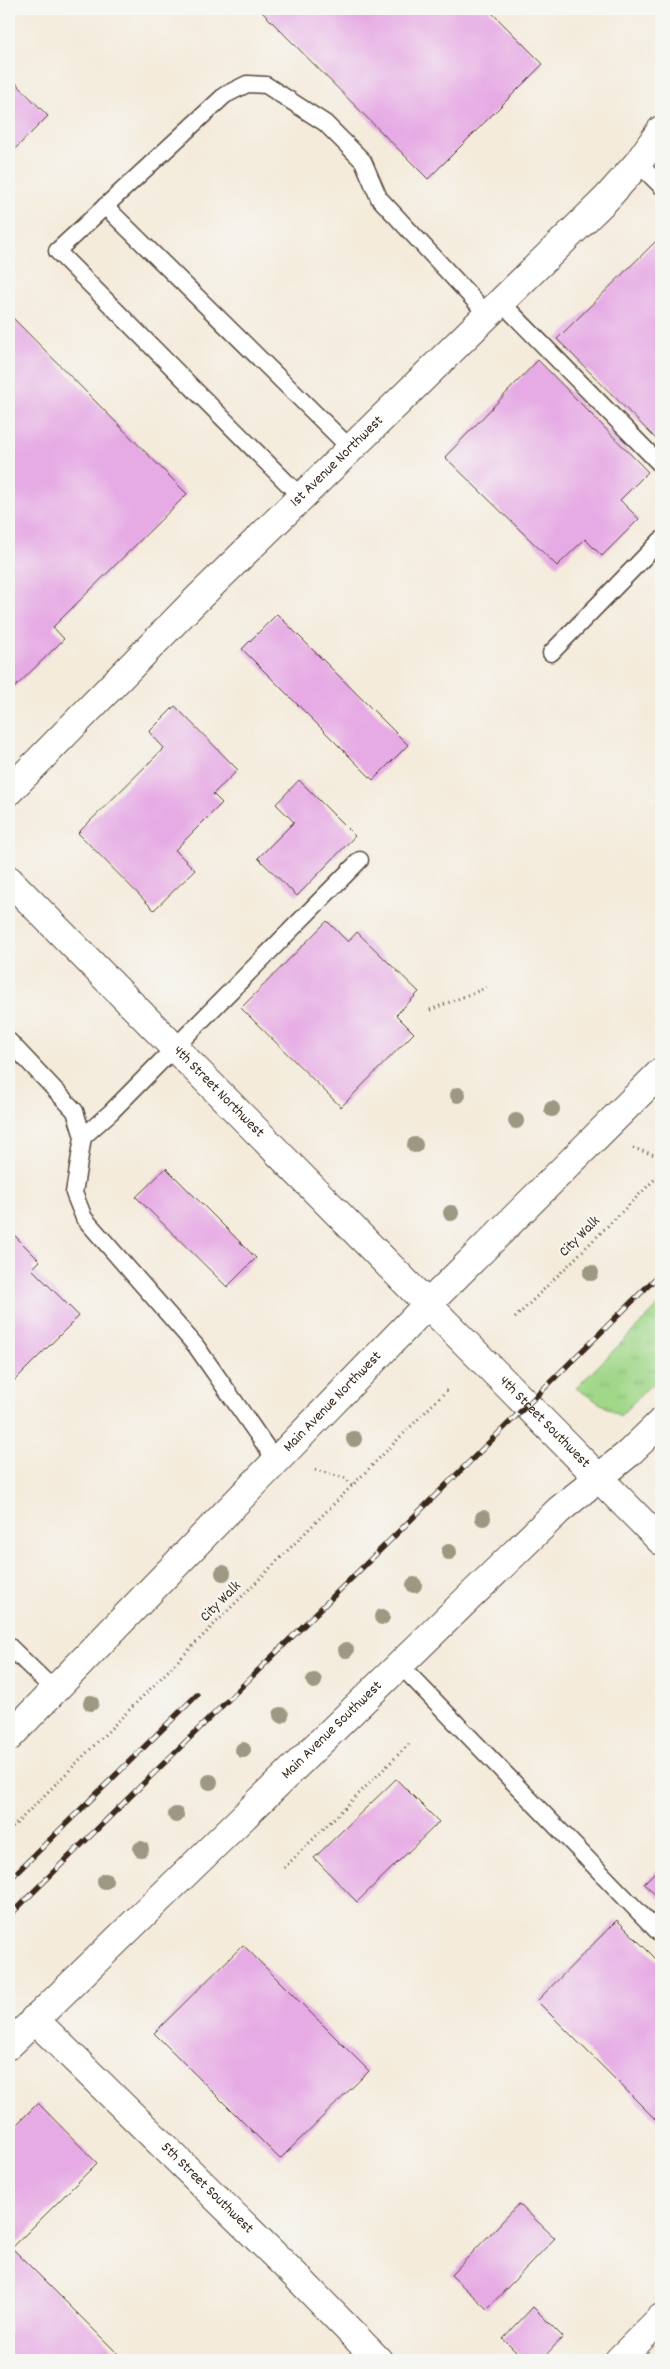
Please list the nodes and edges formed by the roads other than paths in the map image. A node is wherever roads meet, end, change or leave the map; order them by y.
1 (661, 130) edge
2 (638, 163) junction
3 (661, 186) edge
4 (105, 206) junction
5 (494, 309) junction
6 (351, 449) junction
7 (661, 465) edge
8 (301, 497) junction
9 (661, 540) edge
10 (551, 653) dead end
11 (9, 791) edge
12 (360, 860) dead end
13 (9, 880) edge
14 (9, 1041) edge
15 (174, 1047) junction
16 (661, 1072) edge
17 (83, 1137) junction
18 (428, 1304) junction
19 (661, 1422) edge
20 (276, 1461) junction
21 (600, 1478) junction
22 (661, 1541) edge
23 (9, 1646) edge
24 (400, 1665) junction
25 (54, 1690) junction
26 (9, 1737) edge
27 (661, 1934) edge
28 (34, 2019) junction
29 (9, 2045) edge
30 (661, 2318) edge
31 (378, 2360) edge
32 (619, 2360) edge

1 - 2 street, 1st Avenue Northwest
2 - 3 lane
2 - 5 street, 1st Avenue Northwest
4 - 5 lane
4 - 6 lane
4 - 8 lane
5 - 6 street, 1st Avenue Northwest
5 - 7 lane
6 - 8 street, 1st Avenue Northwest
8 - 11 street, 1st Avenue Northwest
9 - 10 lane
12 - 15 lane
13 - 15 street, 4th Street Northwest
14 - 17 lane
15 - 17 lane
15 - 18 street, 4th Street Northwest
16 - 18 street, Main Avenue Northwest
17 - 20 lane
18 - 20 street, Main Avenue Northwest
18 - 21 street, 4th Street Southwest
19 - 21 street, Main Avenue Southwest
20 - 25 street, Main Avenue Northwest
21 - 22 street, 4th Street Southwest
21 - 24 street, Main Avenue Southwest
23 - 25 lane
24 - 27 lane
24 - 28 street, Main Avenue Southwest
25 - 26 street, Main Avenue Northwest
28 - 29 street, Main Avenue Southwest
28 - 31 street, 5th Street Southwest
30 - 32 street

